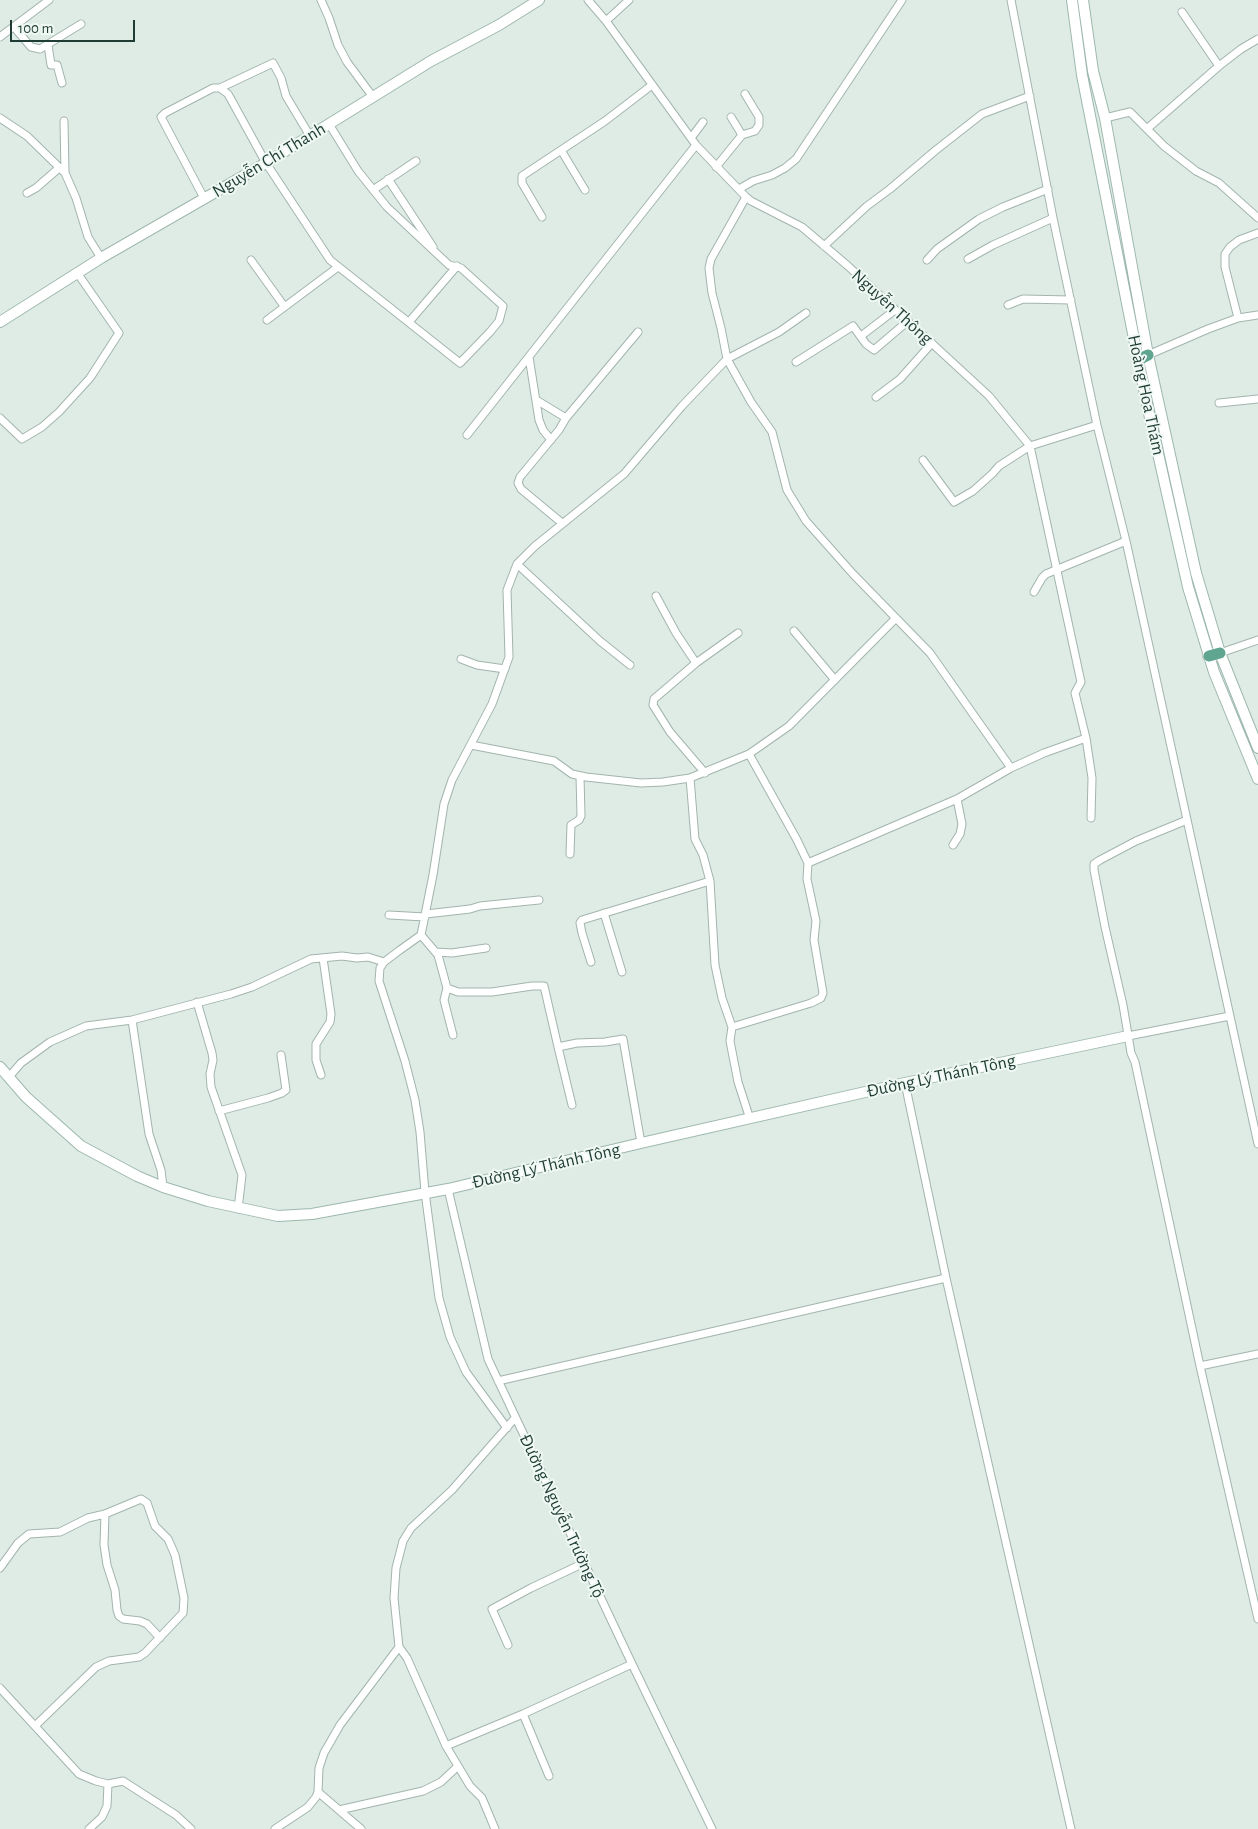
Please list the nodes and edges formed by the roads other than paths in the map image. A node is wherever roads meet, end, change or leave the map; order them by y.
1 (49, 0) edge
2 (321, 0) edge
3 (539, 0) edge
4 (588, 0) edge
5 (629, 0) edge
6 (902, 0) edge
7 (1011, 0) edge
8 (1072, 0) edge
9 (1083, 0) edge
10 (1182, 12) dead end
11 (606, 21) junction
12 (82, 24) dead end
13 (14, 27) junction
14 (0, 37) edge
15 (1258, 40) edge
16 (48, 45) junction
17 (1219, 66) junction
18 (62, 83) dead end
19 (652, 85) junction
20 (220, 88) junction
21 (745, 94) dead end
22 (1030, 96) junction
23 (373, 97) junction
24 (731, 117) dead end
25 (0, 118) edge
26 (1105, 118) junction
27 (64, 122) dead end
28 (703, 122) dead end
29 (329, 124) junction
30 (1148, 128) junction
31 (310, 136) junction
32 (742, 136) junction
33 (691, 138) junction
34 (696, 145) junction
35 (561, 150) junction
36 (416, 161) dead end
37 (266, 163) junction
38 (716, 167) junction
39 (62, 171) junction
40 (388, 180) junction
41 (738, 189) junction
42 (1048, 189) junction
43 (373, 190) junction
44 (585, 190) dead end
45 (27, 193) dead end
46 (746, 197) junction
47 (204, 198) junction
48 (542, 217) dead end
49 (1053, 218) junction
50 (1258, 218) edge
51 (1258, 232) edge
52 (824, 246) junction
53 (438, 255) junction
54 (101, 258) junction
55 (968, 259) dead end
56 (251, 260) dead end
57 (928, 260) dead end
58 (457, 266) junction
59 (338, 267) junction
60 (78, 274) junction
61 (1071, 300) junction
62 (1008, 305) dead end
63 (284, 306) junction
64 (895, 310) junction
65 (806, 314) dead end
66 (1258, 314) edge
67 (1238, 318) junction
68 (267, 320) dead end
69 (908, 321) junction
70 (0, 322) edge
71 (409, 322) junction
72 (638, 332) dead end
73 (861, 336) junction
74 (932, 343) junction
75 (529, 357) junction
76 (726, 358) junction
77 (1143, 358) junction
78 (796, 362) dead end
79 (876, 397) dead end
80 (1258, 399) edge
81 (538, 401) junction
82 (1219, 403) dead end
83 (0, 418) edge
84 (566, 418) junction
85 (1098, 425) junction
86 (468, 434) dead end
87 (551, 440) junction
88 (1030, 446) junction
89 (924, 460) dead end
90 (562, 523) junction
91 (1126, 541) junction
92 (518, 564) junction
93 (1058, 568) junction
94 (1034, 592) dead end
95 (656, 596) dead end
96 (895, 619) junction
97 (794, 631) dead end
98 (738, 633) dead end
99 (1258, 640) edge
100 (1214, 655) junction
101 (461, 659) dead end
102 (696, 663) junction
103 (630, 665) dead end
104 (505, 669) junction
105 (835, 680) junction
106 (1086, 738) junction
107 (472, 745) junction
108 (1258, 748) edge
109 (749, 754) junction
110 (1012, 768) junction
111 (705, 773) junction
112 (580, 776) junction
113 (690, 778) junction
114 (1258, 779) edge
115 (957, 799) junction
116 (1091, 818) dead end
117 (1187, 820) junction
118 (953, 845) dead end
119 (570, 854) dead end
120 (808, 863) junction
121 (710, 881) junction
122 (539, 900) dead end
123 (604, 913) junction
124 (389, 915) dead end
125 (426, 915) junction
126 (421, 935) junction
127 (486, 948) dead end
128 (436, 952) junction
129 (323, 958) junction
130 (384, 962) junction
131 (591, 962) dead end
132 (622, 972) dead end
133 (447, 988) junction
134 (197, 1002) junction
135 (1230, 1016) junction
136 (132, 1020) junction
137 (732, 1027) junction
138 (453, 1035) dead end
139 (1128, 1036) junction
140 (558, 1047) junction
141 (281, 1055) dead end
142 (0, 1067) edge
143 (321, 1075) dead end
144 (9, 1077) junction
145 (905, 1083) junction
146 (572, 1105) dead end
147 (219, 1111) junction
148 (750, 1119) junction
149 (641, 1143) junction
150 (1258, 1144) edge
151 (163, 1187) junction
152 (448, 1189) junction
153 (425, 1192) junction
154 (238, 1209) junction
155 (946, 1278) junction
156 (1258, 1354) edge
157 (1200, 1366) junction
158 (498, 1381) junction
159 (515, 1418) junction
160 (507, 1428) junction
161 (105, 1514) junction
162 (584, 1563) junction
163 (0, 1568) edge
164 (1258, 1619) edge
165 (160, 1638) junction
166 (508, 1645) dead end
167 (399, 1647) junction
168 (632, 1664) junction
169 (0, 1688) edge
170 (522, 1714) junction
171 (35, 1726) junction
172 (446, 1746) junction
173 (457, 1768) junction
174 (549, 1776) dead end
175 (108, 1784) junction
176 (318, 1792) junction
177 (339, 1810) junction
178 (89, 1829) edge
179 (191, 1829) edge
180 (275, 1829) edge
181 (361, 1829) edge
182 (495, 1829) edge
183 (712, 1829) edge
184 (1071, 1829) edge

1 - 13 street
2 - 23 street
3 - 23 main road, Nguyễn Chí Thanh
4 - 11 street, Nguyễn Thông
5 - 11 street
6 - 41 street
7 - 22 street
8 - 77 main road, Hoàng Hoa Thám
9 - 26 main road, Hoàng Hoa Thám
10 - 17 street
11 - 19 street, Nguyễn Thông
12 - 16 street
13 - 14 street
13 - 16 street
15 - 17 street
16 - 18 street
17 - 30 street
19 - 33 street, Nguyễn Thông
19 - 35 street
20 - 31 street
20 - 37 street
20 - 47 street
21 - 32 street
22 - 42 street
22 - 52 street
23 - 29 main road, Nguyễn Chí Thanh
24 - 32 street
25 - 39 street
26 - 30 street
26 - 77 main road, Hoàng Hoa Thám
27 - 39 street
28 - 33 street
29 - 31 main road, Nguyễn Chí Thanh
29 - 43 street
30 - 50 street
31 - 37 main road, Nguyễn Chí Thanh
32 - 38 street
33 - 34 street, Nguyễn Thông
34 - 38 street, Nguyễn Thông
34 - 75 street
35 - 44 street
35 - 48 street
36 - 40 street
37 - 47 main road, Nguyễn Chí Thanh
37 - 59 street
38 - 41 street, Nguyễn Thông
39 - 45 street
39 - 54 street
40 - 43 street
40 - 53 street
41 - 46 street, Nguyễn Thông
42 - 49 street
42 - 57 street
43 - 53 street
46 - 52 street, Nguyễn Thông
46 - 76 street
47 - 54 main road, Nguyễn Chí Thanh
49 - 55 street
49 - 61 street
51 - 67 street
52 - 64 street, Nguyễn Thông
53 - 58 street
54 - 60 main road, Nguyễn Chí Thanh
56 - 63 street
58 - 71 street
58 - 71 street
59 - 63 street
59 - 71 street
60 - 70 main road, Nguyễn Chí Thanh
60 - 83 street
61 - 62 street
61 - 85 street
63 - 68 street
64 - 69 street, Nguyễn Thông
64 - 73 street
65 - 76 street
66 - 67 street
67 - 77 street
69 - 73 street
69 - 74 street, Nguyễn Thông
72 - 84 street
73 - 78 street
74 - 79 street
74 - 88 street, Nguyễn Thông
75 - 81 street
75 - 86 street
76 - 90 street
76 - 96 street
77 - 100 main road, Hoàng Hoa Thám
80 - 82 street
81 - 84 street
81 - 87 street
84 - 87 street
85 - 88 street
85 - 91 street
87 - 90 street
88 - 89 street
88 - 93 street, Nguyễn Thông
90 - 92 street
91 - 93 street
91 - 117 street
92 - 103 street
92 - 104 street
93 - 94 street
93 - 106 street, Nguyễn Thông
95 - 102 street
96 - 105 street
96 - 110 street
97 - 105 street
98 - 102 street
99 - 100 street
100 - 108 main road, Hoàng Hoa Thám
100 - 114 main road, Hoàng Hoa Thám
101 - 104 street
102 - 111 street
104 - 107 street
105 - 109 street
106 - 110 street
106 - 116 street, Nguyễn Thông
107 - 112 street
107 - 125 street
109 - 111 street
109 - 120 street
110 - 115 street
111 - 113 street
112 - 113 street
112 - 119 street
113 - 121 street
115 - 118 street
115 - 120 street
117 - 135 street
117 - 139 street
120 - 137 street
121 - 123 street
121 - 137 street
122 - 125 street
123 - 131 street
123 - 132 street
124 - 125 street
125 - 126 street
126 - 128 street
126 - 130 street
127 - 128 street
128 - 133 street
129 - 130 street
129 - 134 street
129 - 143 street
130 - 153 street
133 - 138 street
133 - 140 street
134 - 136 street
134 - 147 street
135 - 139 street
135 - 150 street
136 - 144 street
136 - 151 street
137 - 148 street
139 - 145 main road, Đường Lý Thánh Tông
139 - 157 street
140 - 146 street
140 - 149 street
141 - 147 street
142 - 144 main road, Đường Lý Thánh Tông
144 - 151 main road, Đường Lý Thánh Tông
145 - 148 main road, Đường Lý Thánh Tông
145 - 155 street
147 - 154 street
148 - 149 main road, Đường Lý Thánh Tông
149 - 152 main road, Đường Lý Thánh Tông
151 - 154 main road, Đường Lý Thánh Tông
152 - 153 main road, Đường Lý Thánh Tông
152 - 158 street, Đường Nguyễn Trường Tộ
153 - 154 main road, Đường Lý Thánh Tông
153 - 160 street
155 - 158 street
155 - 184 street
156 - 157 street
157 - 164 street
158 - 159 street, Đường Nguyễn Trường Tộ
159 - 160 street
159 - 162 street, Đường Nguyễn Trường Tộ
160 - 167 street
161 - 163 street
161 - 165 street
161 - 165 street
162 - 166 street
162 - 168 street, Đường Nguyễn Trường Tộ
165 - 171 street
167 - 172 street
167 - 176 street
168 - 170 street
168 - 183 street, Đường Nguyễn Trường Tộ
169 - 171 street
170 - 172 street
170 - 174 street
171 - 175 street
172 - 173 street
173 - 177 street
173 - 182 street
175 - 178 street
175 - 179 street
176 - 177 street
176 - 180 street
177 - 181 street

